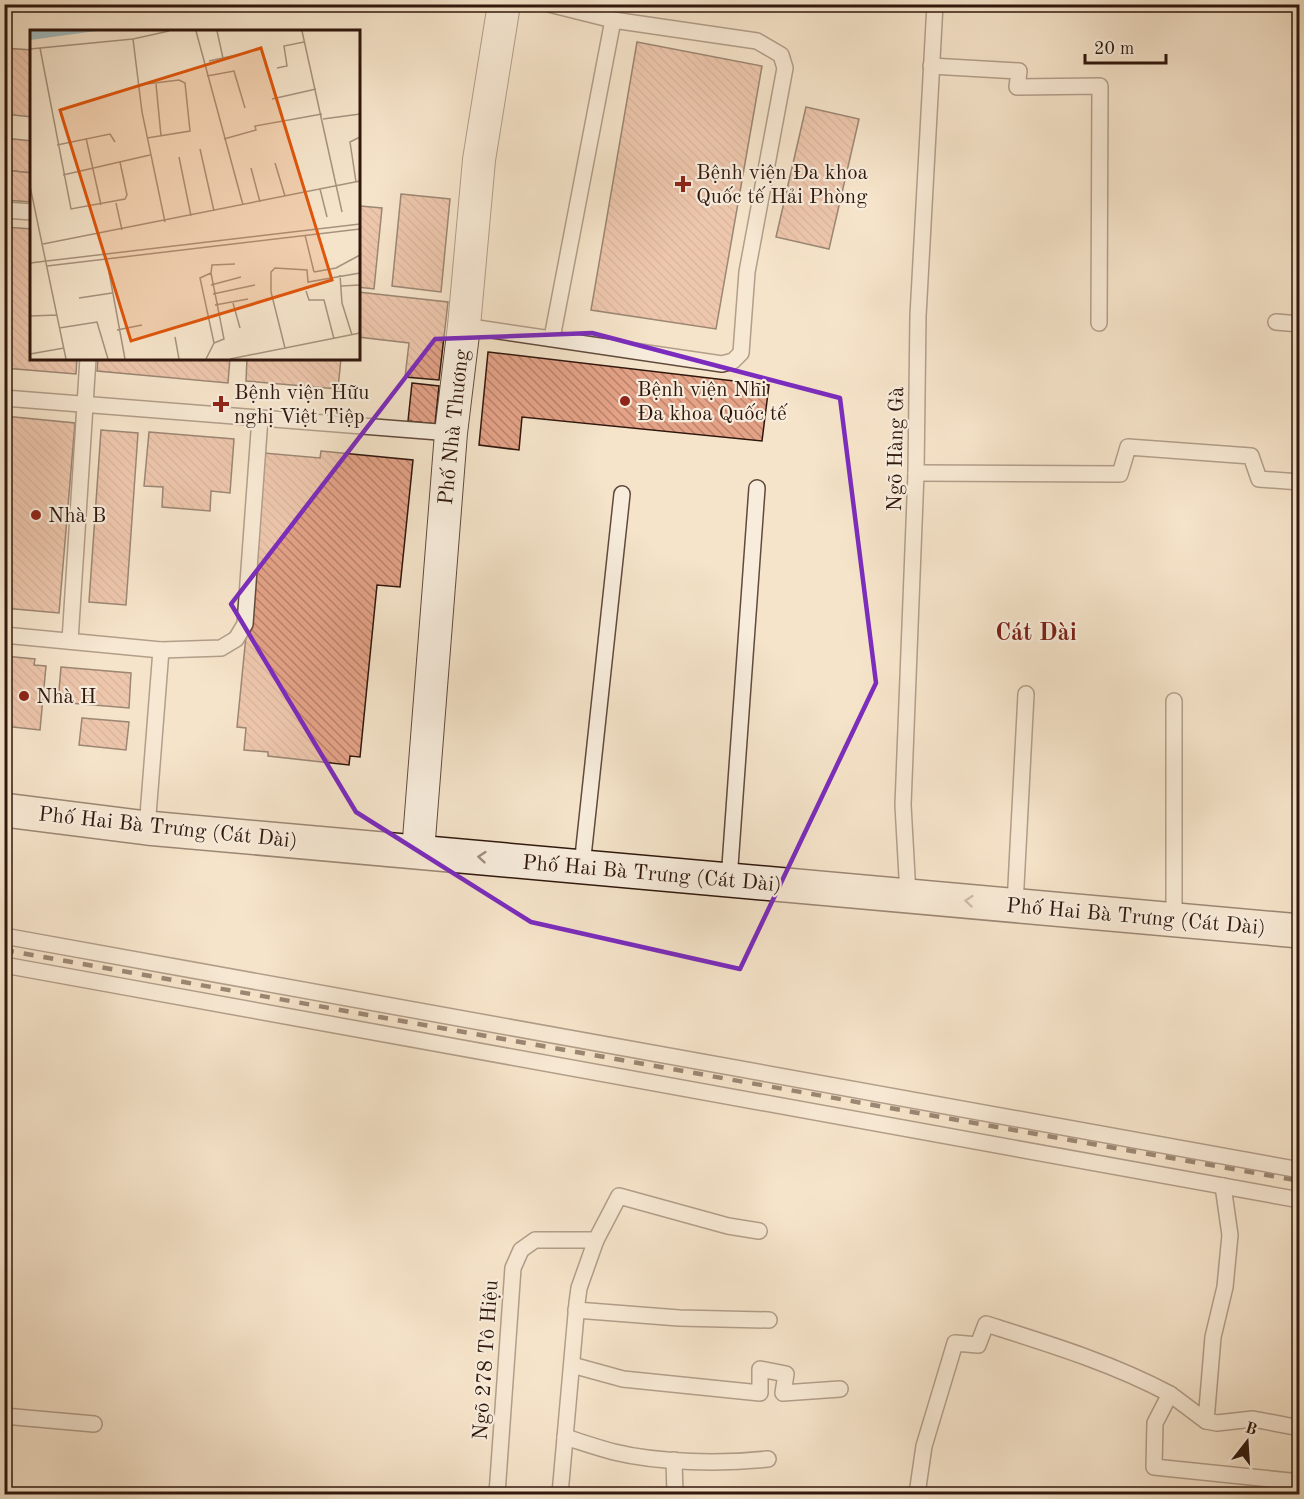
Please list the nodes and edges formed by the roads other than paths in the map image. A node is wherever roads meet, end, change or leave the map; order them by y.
1 (504, 4) edge
2 (549, 4) edge
3 (935, 4) edge
4 (613, 20) junction
5 (931, 66) junction
6 (4, 210) edge
7 (30, 212) edge
8 (1276, 322) dead end
9 (1099, 323) dead end
10 (1299, 324) edge
11 (464, 326) junction
12 (552, 338) junction
13 (88, 360) edge
14 (4, 398) edge
15 (84, 404) junction
16 (260, 418) junction
17 (451, 433) junction
18 (916, 473) junction
19 (1299, 482) edge
20 (757, 488) dead end
21 (622, 494) dead end
22 (4, 635) edge
23 (70, 641) junction
24 (161, 650) junction
25 (1026, 694) dead end
26 (1174, 701) dead end
27 (4, 810) edge
28 (147, 828) junction
29 (418, 852) junction
30 (582, 866) junction
31 (729, 880) junction
32 (908, 895) junction
33 (1015, 905) junction
34 (1174, 920) junction
35 (1299, 931) edge
36 (4, 936) edge
37 (4, 965) edge
38 (1299, 1170) edge
39 (1223, 1186) junction
40 (1299, 1200) edge
41 (759, 1231) dead end
42 (596, 1240) junction
43 (576, 1310) junction
44 (769, 1320) dead end
45 (572, 1365) junction
46 (840, 1389) dead end
47 (1170, 1394) junction
48 (4, 1416) edge
49 (1206, 1421) junction
50 (94, 1424) dead end
51 (1299, 1428) edge
52 (565, 1437) junction
53 (768, 1459) dead end
54 (674, 1460) junction
55 (1299, 1482) edge
56 (497, 1494) edge
57 (560, 1494) edge
58 (675, 1494) edge
59 (918, 1494) edge

1 - 11 street, Phố Nhà Thương
2 - 4 lane
3 - 5 lane, Ngõ Hàng Gà
4 - 12 lane
4 - 12 lane
5 - 9 lane
5 - 18 lane, Ngõ Hàng Gà
6 - 7 lane
8 - 10 lane
11 - 12 lane
11 - 17 street, Phố Nhà Thương
13 - 15 lane
14 - 15 lane
15 - 16 lane
15 - 23 lane
16 - 17 lane
16 - 24 lane
17 - 29 street, Phố Nhà Thương
18 - 19 lane
18 - 32 lane, Ngõ Hàng Gà
20 - 31 lane
21 - 30 lane
22 - 23 lane
23 - 24 lane
24 - 28 lane
25 - 33 lane
26 - 34 lane
27 - 28 main road, Phố Hai Bà Trưng (Cát Dài)
28 - 29 main road, Phố Hai Bà Trưng (Cát Dài)
30 -> 29 main road, Phố Hai Bà Trưng (Cát Dài)
30 - 31 main road, Phố Hai Bà Trưng (Cát Dài)
31 - 32 main road, Phố Hai Bà Trưng (Cát Dài)
33 -> 32 main road, Phố Hai Bà Trưng (Cát Dài)
33 - 34 main road, Phố Hai Bà Trưng (Cát Dài)
34 - 35 main road, Phố Hai Bà Trưng (Cát Dài)
36 - 38 lane
37 - 39 lane
39 - 40 lane
39 - 49 lane
41 - 42 lane
42 - 43 lane
42 - 56 lane, Ngõ 278 Tô Hiệu
43 - 44 lane
43 - 45 lane
45 - 46 lane
45 - 52 lane
47 - 49 lane
47 - 55 lane
47 - 59 lane
48 - 50 lane
49 - 51 lane
52 - 54 lane
52 - 57 lane
53 - 54 lane
54 - 58 lane

